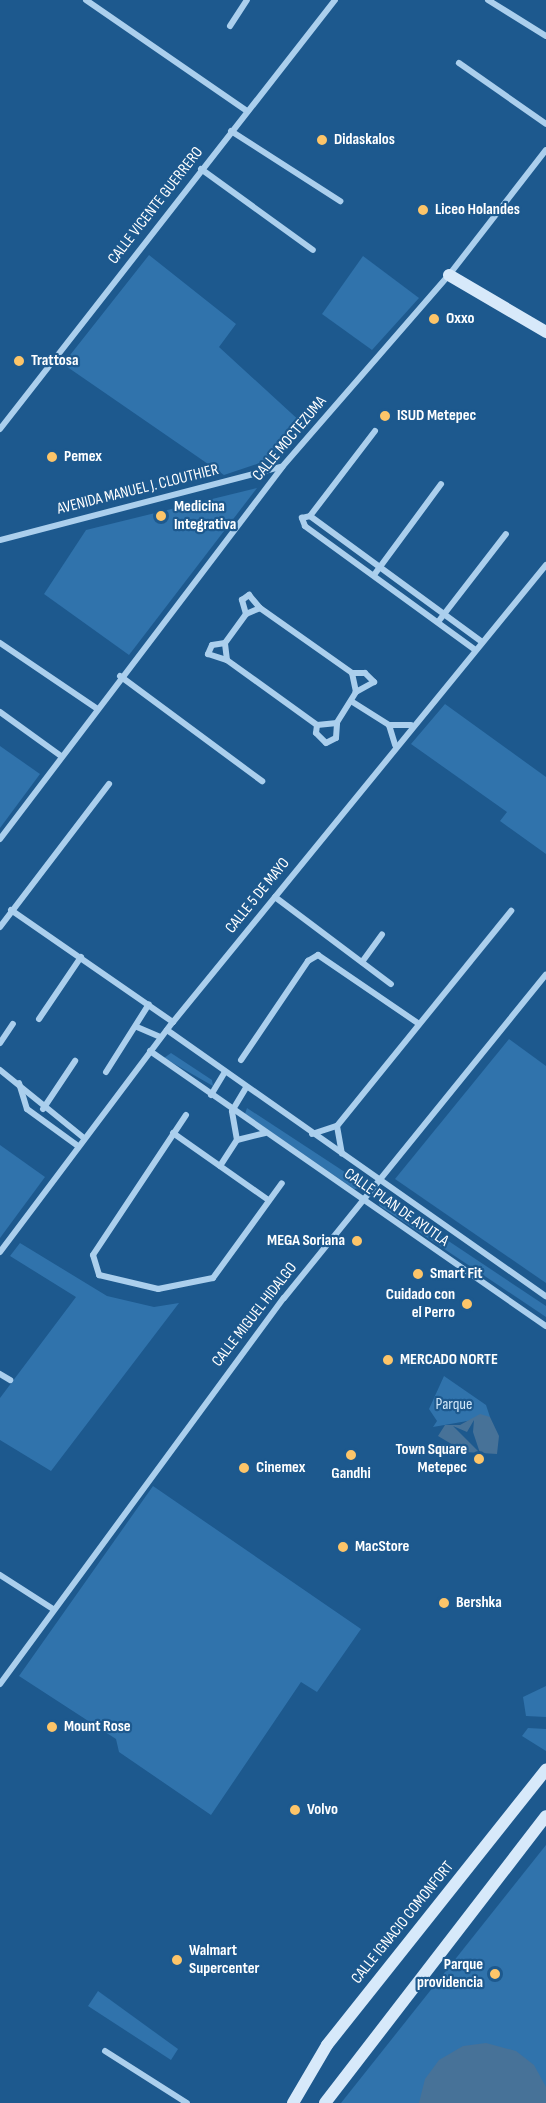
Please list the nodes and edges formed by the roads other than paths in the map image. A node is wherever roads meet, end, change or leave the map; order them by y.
1 (86, 0) edge
2 (248, 0) edge
3 (335, 0) edge
4 (488, 0) edge
5 (230, 26) dead end
6 (546, 36) edge
7 (459, 63) dead end
8 (247, 111) junction
9 (546, 124) edge
10 (231, 131) junction
11 (546, 150) edge
12 (201, 169) junction
13 (340, 201) dead end
14 (313, 250) dead end
15 (449, 275) junction
16 (546, 332) edge
17 (0, 429) edge
18 (375, 431) dead end
19 (282, 467) junction
20 (441, 483) dead end
21 (310, 516) junction
22 (506, 534) dead end
23 (0, 540) edge
24 (546, 565) edge
25 (380, 566) junction
26 (374, 574) junction
27 (260, 608) junction
28 (445, 613) junction
29 (246, 614) junction
30 (438, 622) junction
31 (481, 641) junction
32 (225, 643) junction
33 (0, 644) edge
34 (474, 649) junction
35 (227, 660) junction
36 (352, 673) junction
37 (120, 676) junction
38 (356, 692) junction
39 (351, 701) junction
40 (96, 708) junction
41 (0, 712) edge
42 (337, 723) junction
43 (317, 724) junction
44 (389, 725) junction
45 (411, 725) junction
46 (395, 744) junction
47 (61, 756) junction
48 (262, 781) dead end
49 (109, 784) dead end
50 (0, 839) edge
51 (275, 897) junction
52 (11, 910) junction
53 (511, 911) dead end
54 (0, 927) edge
55 (382, 934) dead end
56 (81, 957) junction
57 (362, 962) junction
58 (546, 975) edge
59 (391, 984) dead end
60 (149, 1004) junction
61 (39, 1019) dead end
62 (173, 1022) junction
63 (13, 1024) dead end
64 (419, 1024) junction
65 (137, 1027) junction
66 (167, 1029) junction
67 (161, 1037) junction
68 (0, 1043) edge
69 (150, 1051) junction
70 (241, 1060) dead end
71 (75, 1061) dead end
72 (0, 1070) edge
73 (106, 1072) dead end
74 (224, 1073) junction
75 (19, 1083) junction
76 (246, 1088) junction
77 (211, 1095) junction
78 (43, 1109) junction
79 (232, 1111) junction
80 (186, 1115) dead end
81 (338, 1126) junction
82 (173, 1133) junction
83 (265, 1133) junction
84 (312, 1134) junction
85 (84, 1138) junction
86 (237, 1140) junction
87 (78, 1146) junction
88 (342, 1154) junction
89 (220, 1166) junction
90 (379, 1179) junction
91 (282, 1182) dead end
92 (267, 1198) junction
93 (362, 1201) junction
94 (0, 1252) edge
95 (546, 1296) edge
96 (546, 1326) edge
97 (0, 1374) edge
98 (9, 1380) dead end
99 (0, 1575) edge
100 (53, 1609) junction
101 (0, 1684) edge
102 (546, 1770) edge
103 (546, 1816) edge
104 (105, 2051) dead end
105 (187, 2103) edge
106 (293, 2103) edge
107 (325, 2103) edge

1 - 8 street
2 - 5 street
3 - 8 street, CALLE VICENTE GUERRERO
4 - 6 street
7 - 9 street
8 - 10 street, CALLE VICENTE GUERRERO
10 - 12 street, CALLE VICENTE GUERRERO
10 - 13 street
11 - 15 street, CALLE MOCTEZUMA
12 - 14 street
12 - 17 street, CALLE VICENTE GUERRERO
15 - 16 main road
15 - 19 street, CALLE MOCTEZUMA
18 - 21 street
19 - 23 street, AVENIDA MANUEL J. CLOUTHIER
19 - 37 street, CALLE MOCTEZUMA
20 - 25 street
21 - 25 street
21 - 26 street
22 - 28 street
24 - 31 street, CALLE 5 DE MAYO
25 - 26 street
25 - 28 street
26 - 30 street
27 - 29 street
27 - 29 street
27 - 36 street
28 - 30 street
28 - 31 street
29 - 32 street
30 - 34 street
31 - 34 street, CALLE 5 DE MAYO
32 - 35 street
32 - 35 street
33 - 40 street
34 - 45 street, CALLE 5 DE MAYO
35 - 43 street
36 - 38 street
36 - 38 street
37 - 40 street, CALLE MOCTEZUMA
37 - 48 street
38 - 39 street
39 - 42 street
39 - 44 street
40 - 47 street, CALLE MOCTEZUMA
41 - 47 street
42 - 43 street
42 - 43 street
44 - 45 street
44 - 46 street
45 - 46 street, CALLE 5 DE MAYO
46 - 51 street, CALLE 5 DE MAYO
47 - 50 street, CALLE MOCTEZUMA
49 - 52 street
51 - 57 street
51 - 62 street, CALLE 5 DE MAYO
52 - 54 street
52 - 56 street
53 - 64 street
55 - 57 street
56 - 60 street
56 - 61 street
57 - 59 street
58 - 90 street, CALLE MIGUEL HIDALGO
60 - 62 street
60 - 65 street
62 - 66 street, CALLE 5 DE MAYO
63 - 68 street
64 - 70 street
64 - 81 street
65 - 67 street
65 - 73 street
66 - 67 street, CALLE 5 DE MAYO
66 - 74 street, CALLE PLAN DE AYUTLA
67 - 69 street, CALLE 5 DE MAYO
69 - 77 street, CALLE PLAN DE AYUTLA
69 - 85 street, CALLE 5 DE MAYO
71 - 78 street
72 - 75 street
74 - 76 street, CALLE PLAN DE AYUTLA
74 - 77 street
75 - 78 street
75 - 87 street
76 - 79 street
76 - 84 street, CALLE PLAN DE AYUTLA
77 - 79 street, CALLE PLAN DE AYUTLA
78 - 85 street
79 - 83 street, CALLE PLAN DE AYUTLA
79 - 86 street
80 - 82 street
81 - 84 street
81 - 88 street
82 - 89 street
82 - 92 street
83 - 86 street
83 - 93 street, CALLE PLAN DE AYUTLA
84 - 88 street, CALLE PLAN DE AYUTLA
85 - 87 street, CALLE 5 DE MAYO
86 - 89 street
87 - 94 street, CALLE 5 DE MAYO
88 - 90 street, CALLE PLAN DE AYUTLA
89 - 92 street
90 - 93 street, CALLE MIGUEL HIDALGO
90 - 95 street, CALLE PLAN DE AYUTLA
91 - 92 street
93 - 96 street, CALLE PLAN DE AYUTLA
93 - 100 street, CALLE MIGUEL HIDALGO
97 - 98 street
99 - 100 street
100 - 101 street, CALLE MIGUEL HIDALGO
102 - 106 main road, CALLE IGNACIO COMONFORT
103 - 107 main road
104 - 105 street

